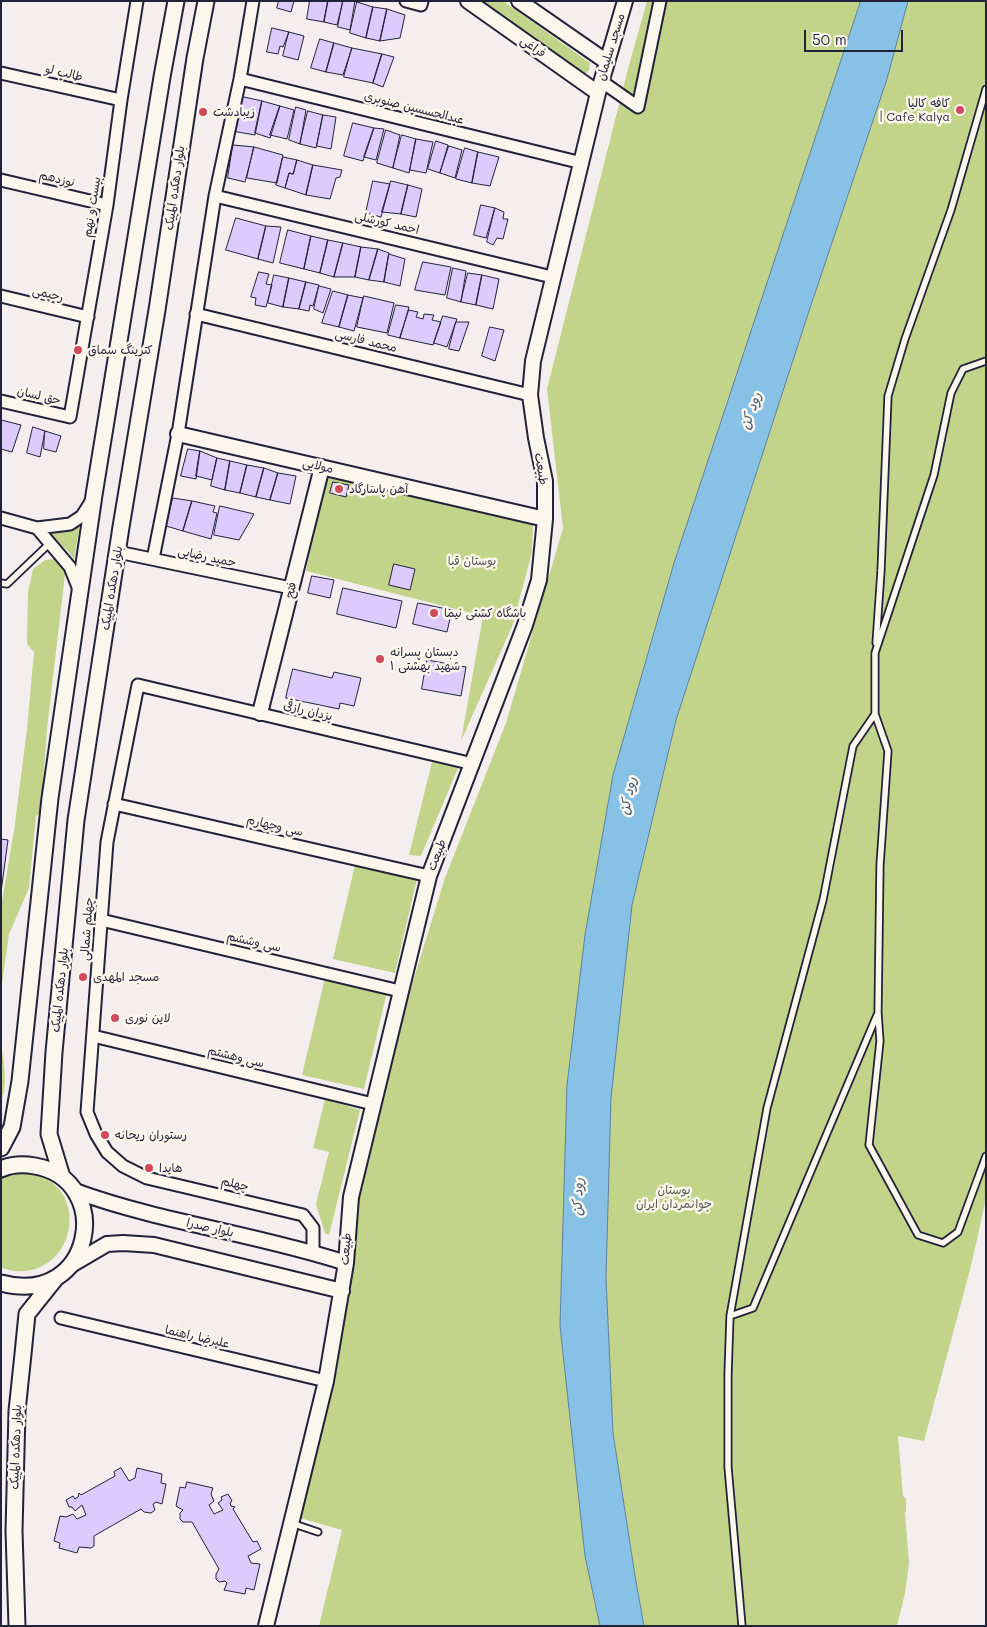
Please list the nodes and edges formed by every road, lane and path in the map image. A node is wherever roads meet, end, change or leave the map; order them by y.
1 (137, 1) edge
2 (176, 1) edge
3 (206, 1) edge
4 (253, 1) edge
5 (406, 1) edge
6 (422, 1) edge
7 (468, 1) edge
8 (518, 1) edge
9 (625, 1) edge
10 (660, 1) edge
11 (607, 62) junction
12 (1, 73) edge
13 (240, 78) junction
14 (600, 87) junction
15 (986, 90) edge
16 (121, 100) junction
17 (582, 163) junction
18 (1, 180) edge
19 (215, 196) junction
20 (107, 205) junction
21 (552, 277) junction
22 (1, 296) edge
23 (196, 314) junction
24 (88, 318) junction
25 (986, 361) edge
26 (530, 395) junction
27 (1, 401) edge
28 (70, 417) joint
29 (178, 434) junction
30 (322, 467) junction
31 (94, 495) junction
32 (1, 518) edge
33 (545, 519) junction
34 (37, 528) junction
35 (50, 543) junction
36 (118, 552) junction
37 (153, 559) junction
38 (1, 583) edge
39 (291, 588) junction
40 (80, 592) junction
41 (875, 653) junction
42 (138, 685) joint
43 (260, 713) junction
44 (875, 714) junction
45 (472, 764) junction
46 (114, 804) junction
47 (429, 876) junction
48 (101, 920) junction
49 (400, 991) junction
50 (878, 1013) junction
51 (93, 1036) junction
52 (373, 1104) junction
53 (1, 1148) edge
54 (986, 1156) edge
55 (123, 1166) joint
56 (1, 1169) edge
57 (62, 1177) junction
58 (75, 1191) junction
59 (313, 1253) junction
60 (346, 1263) junction
61 (73, 1264) junction
62 (55, 1279) junction
63 (1, 1283) edge
64 (342, 1291) junction
65 (730, 1316) junction
66 (61, 1318) dead end
67 (326, 1382) junction
68 (291, 1523) junction
69 (318, 1532) dead end
70 (16, 1626) edge
71 (266, 1626) edge
72 (742, 1626) edge

1 - 16 street, بیست و نهم
2 - 31 main road
3 - 36 main road, بلوار دهکده المپیک
4 - 13 street
5 - 6 street
7 - 14 street, فراغی
8 - 11 street
9 - 11 street, مسجد سلیمان
10 - 14 street
11 - 14 street, مسجد سلیمان
12 - 16 street, طالب لو
13 - 17 street, عبدالحسسین صنوبری
13 - 19 street
14 - 17 street, طبیعت
15 - 41 lane
16 - 20 street, بیست و نهم
17 - 21 street, طبیعت
18 - 20 street, نوزدهم
19 - 21 street, احمد کورشلی
19 - 23 street
20 - 24 street, بیست و نهم
21 - 26 street, طبیعت
22 - 24 street, رحیمی
23 - 26 street, محمد فارسی
23 - 29 street
24 - 28 street, بیست و نهم
25 - 41 lane
26 - 33 street, طبیعت
27 - 28 street, حق لسان
29 - 30 street, مولایی
29 - 37 street
30 - 33 street, مولایی
30 - 39 street, فتح
31 - 34 street
31 - 40 main road
32 - 34 street
33 - 45 street, طبیعت
34 - 35 street
35 - 38 lane
35 - 40 street
36 - 37 street, حمید رضایی
36 - 57 main road, بلوار دهکده المپیک
37 - 39 street, حمید رضایی
39 - 43 street, فتح
40 - 53 main road
41 - 44 lane
42 - 43 street, یزدان رازقی
42 - 46 street, چهلم شمالی
43 - 45 street, یزدان رازقی
44 - 50 lane
44 - 65 lane
45 - 47 street, طبیعت
46 - 47 street, سی وچهارم
46 - 48 street, چهلم شمالی
47 - 49 street, طبیعت
48 - 49 street, سی وششم
48 - 51 street, چهلم شمالی
49 - 52 street, طبیعت
50 - 54 lane
50 - 65 lane
51 - 52 street, سی وهشتم
51 - 55 street, چهلم شمالی
52 - 60 street, طبیعت
55 - 59 street, چهلم
56 - 57 main road
57 - 58 main road
58 - 59 street, بلوار صدرا
58 - 61 main road
59 - 60 street, بلوار صدرا
60 - 64 street, طبیعت
61 - 62 main road
61 - 64 street
62 - 63 main road
62 - 70 main road, بلوار دهکده المپیک
64 - 67 street, طبیعت
65 - 72 lane
66 - 67 street, علیرضا راهنما
67 - 68 street, طبیعت
68 - 69 lane
68 - 71 street, طبیعت

